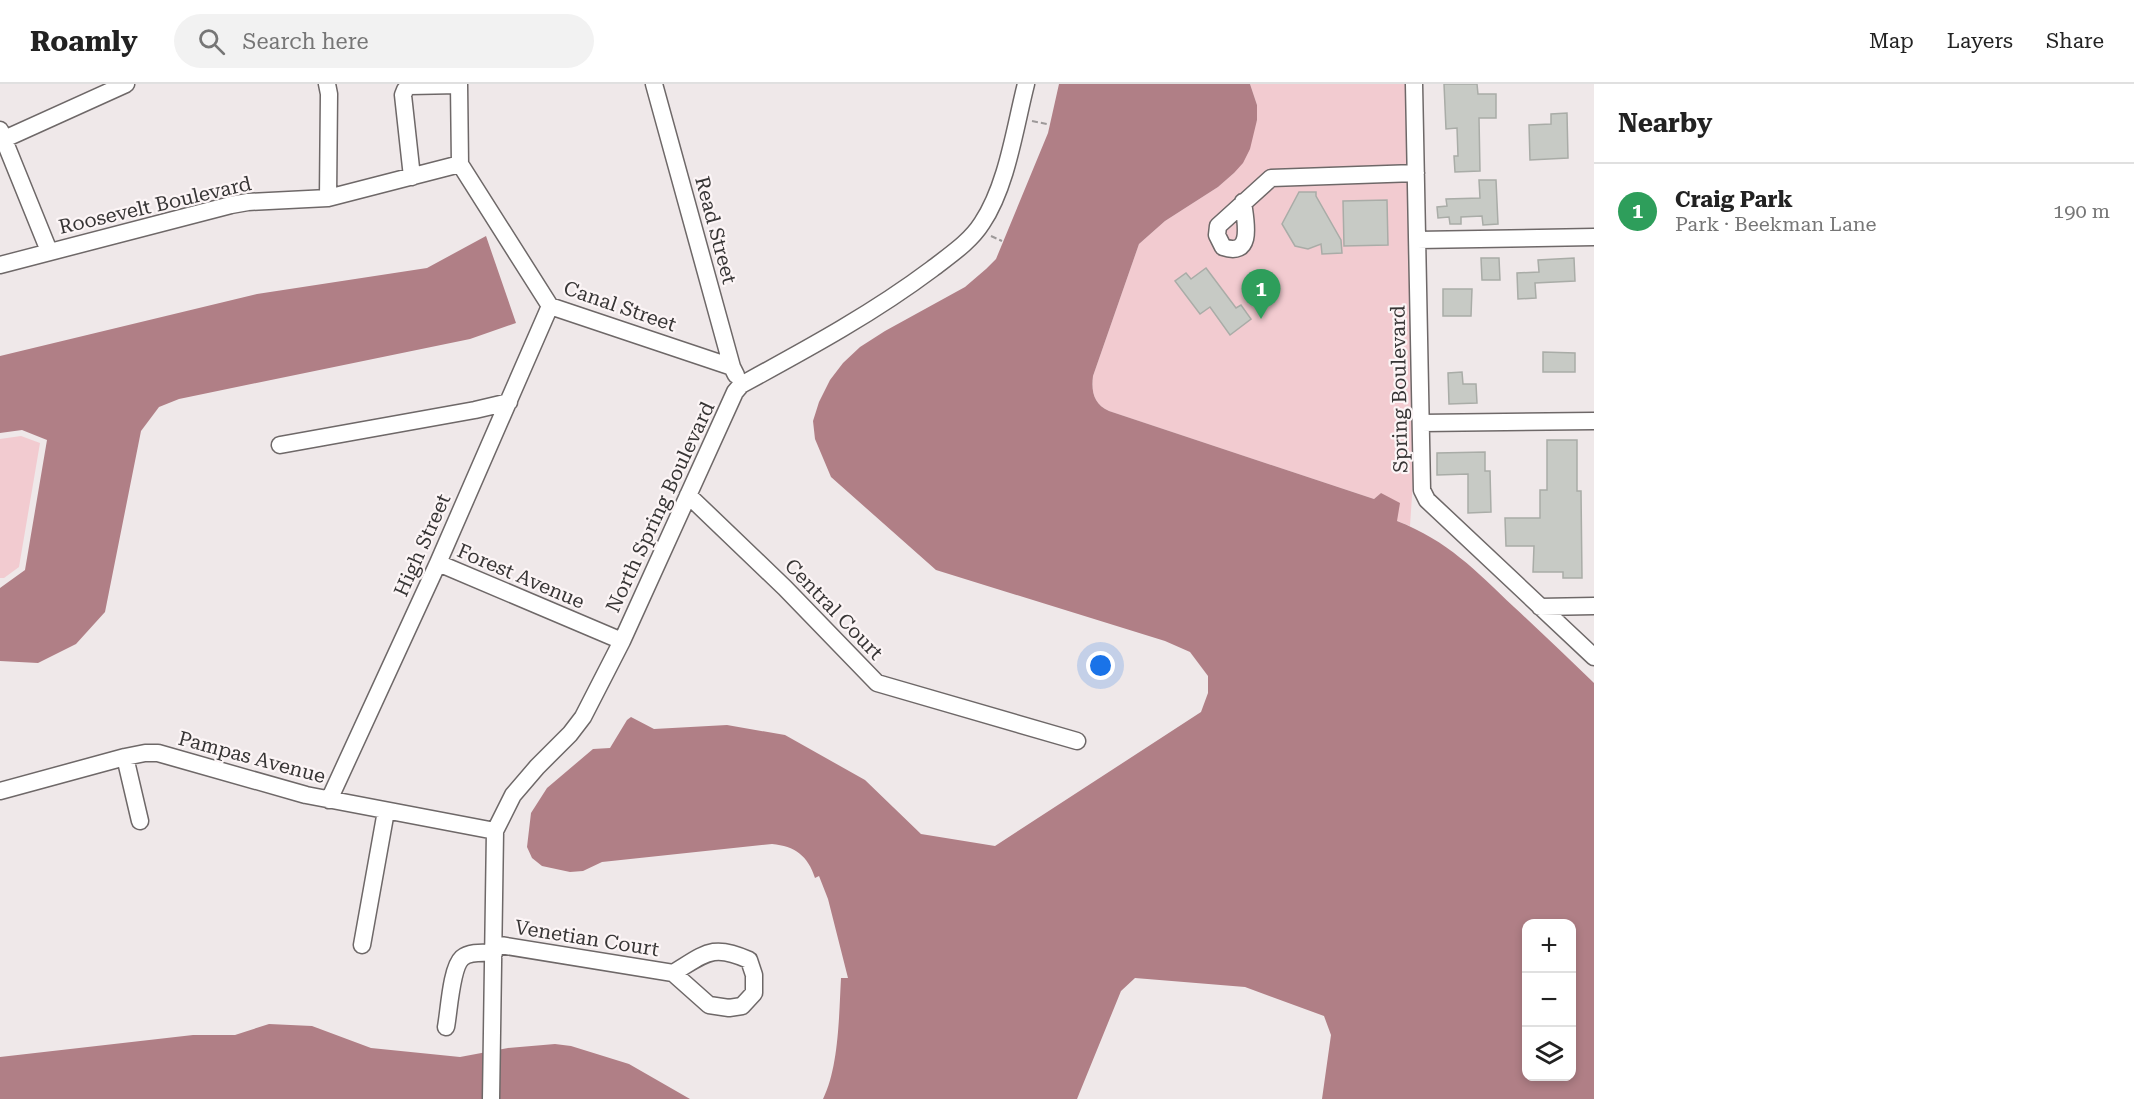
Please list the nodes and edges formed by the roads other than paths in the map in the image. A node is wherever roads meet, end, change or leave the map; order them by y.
1 (126, 84) edge
2 (327, 84) edge
3 (459, 84) edge
4 (654, 84) edge
5 (1026, 84) edge
6 (1414, 84) edge
7 (1, 136) edge
8 (460, 164) junction
9 (1416, 173) junction
10 (412, 177) junction
11 (328, 198) junction
12 (1243, 202) dead end
13 (1594, 237) edge
14 (1417, 240) junction
15 (49, 251) junction
16 (0, 265) edge
17 (550, 306) junction
18 (732, 367) junction
19 (741, 385) junction
20 (509, 402) junction
21 (1594, 421) edge
22 (1421, 423) junction
23 (280, 445) dead end
24 (688, 495) junction
25 (438, 563) junction
26 (1594, 606) edge
27 (1540, 607) junction
28 (621, 641) junction
29 (1594, 657) edge
30 (1077, 741) dead end
31 (125, 757) junction
32 (0, 791) edge
33 (329, 800) junction
34 (386, 811) junction
35 (140, 821) dead end
36 (495, 831) junction
37 (362, 945) dead end
38 (494, 949) junction
39 (673, 973) junction
40 (446, 1027) dead end
41 (491, 1099) edge

1 - 7 street
2 - 11 street
3 - 8 street
3 - 10 street
4 - 18 street, Read Street
5 - 19 street
6 - 9 street, Spring Boulevard
7 - 15 street
8 - 10 street, Roosevelt Boulevard
8 - 17 street, Canal Street
9 - 12 street
9 - 14 street, Spring Boulevard
10 - 11 street, Roosevelt Boulevard
11 - 15 street, Roosevelt Boulevard
13 - 14 street
14 - 22 street, Spring Boulevard
15 - 16 street, Roosevelt Boulevard
17 - 18 street, Canal Street
17 - 20 street, High Street
18 - 19 street, Read Street
19 - 24 street, North Spring Boulevard
20 - 23 street
20 - 25 street, High Street
21 - 22 street
22 - 27 street, Spring Boulevard
24 - 28 street, North Spring Boulevard
24 - 30 street, Central Court
25 - 28 street, Forest Avenue
25 - 33 street, High Street
26 - 27 street
27 - 29 street, Spring Boulevard
28 - 36 street, North Spring Boulevard
31 - 32 street, Pampas Avenue
31 - 33 street, Pampas Avenue
31 - 35 street
33 - 34 street, Pampas Avenue
34 - 36 street, Pampas Avenue
34 - 37 street
36 - 38 street, North Spring Boulevard
38 - 39 street, Venetian Court
38 - 40 street, Venetian Court
38 - 41 street, North Spring Boulevard
39 - 39 street, Venetian Court

